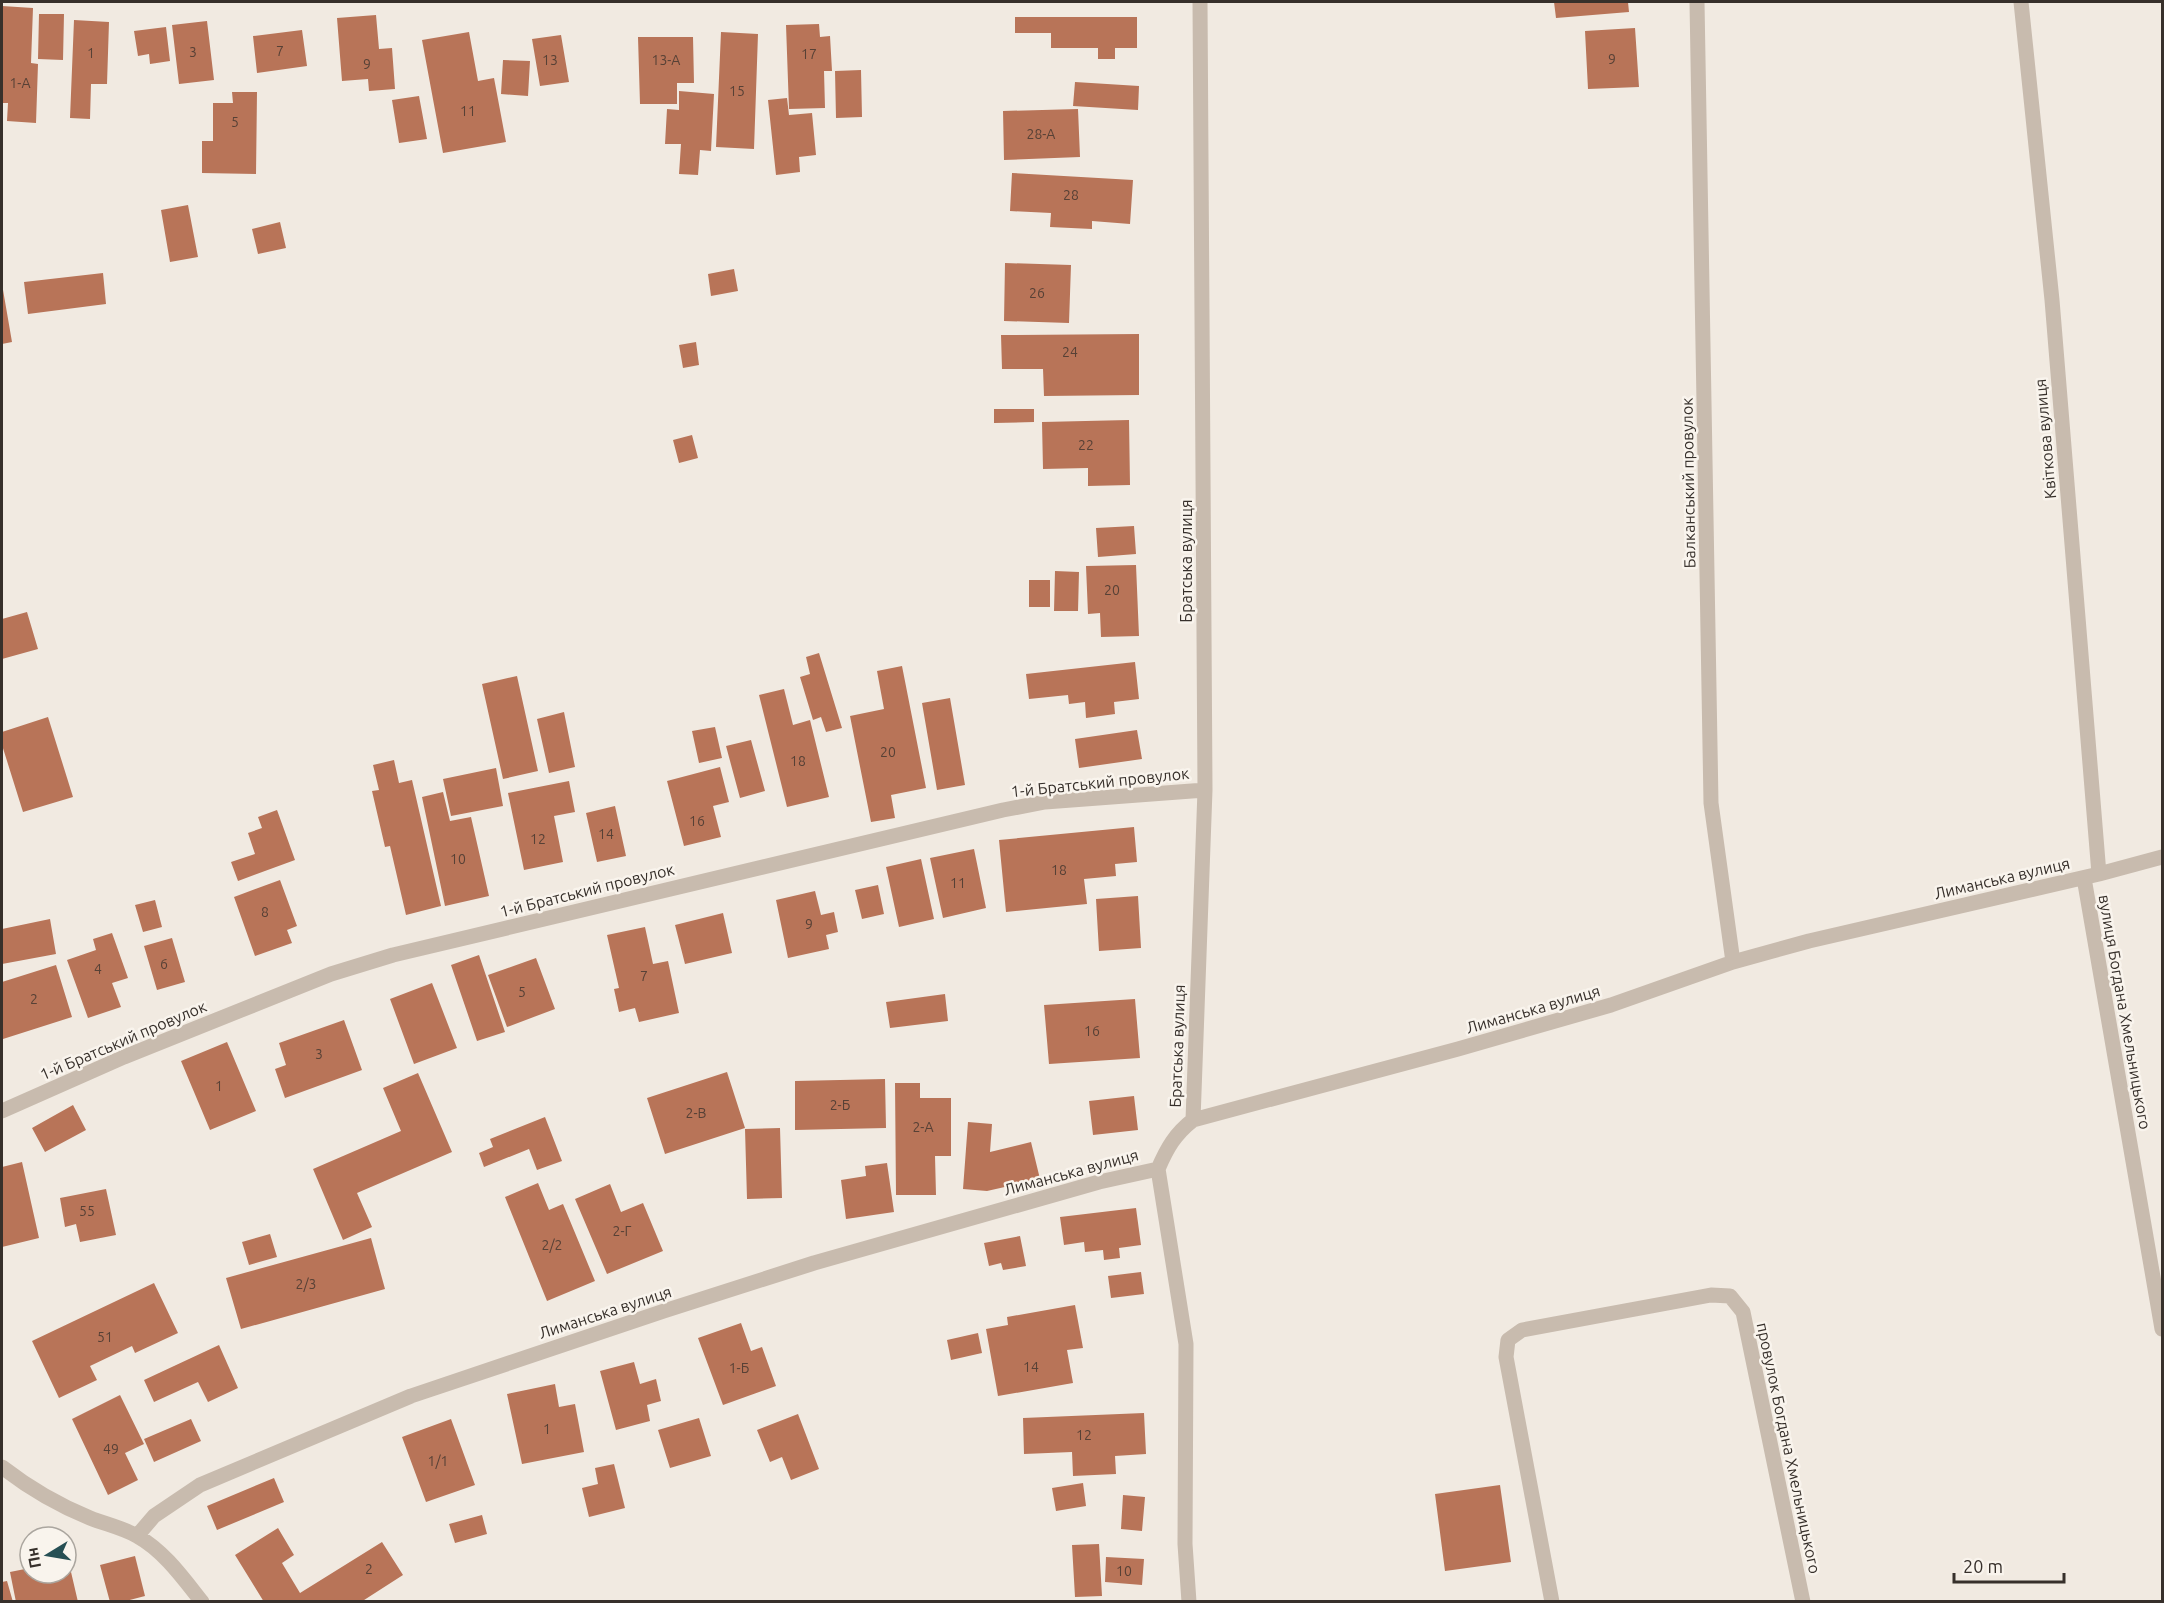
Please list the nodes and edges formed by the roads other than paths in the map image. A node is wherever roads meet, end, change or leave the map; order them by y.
1 (1200, 2) edge
2 (1697, 2) edge
3 (2021, 2) edge
4 (1205, 790) junction
5 (2163, 857) edge
6 (2091, 876) junction
7 (1733, 962) junction
8 (2, 1112) edge
9 (1192, 1120) junction
10 (1158, 1169) junction
11 (2163, 1329) edge
12 (2, 1467) edge
13 (137, 1536) junction
14 (202, 1602) edge
15 (1189, 1602) edge
16 (1552, 1602) edge
17 (1803, 1602) edge

1 - 4 street, Братська вулиця
2 - 7 street, Балканський провулок
3 - 6 street, Квіткова вулиця
4 - 8 street, 1-й Братський провулок
4 - 9 street, Братська вулиця
5 - 6 street, Лиманська вулиця
6 - 7 street, Лиманська вулиця
6 - 11 street, вулиця Богдана Хмельницького
7 - 9 street, Лиманська вулиця
9 - 10 street, Лиманська вулиця
10 - 13 street, Лиманська вулиця
10 - 15 street
12 - 13 street
13 - 14 street
16 - 17 street, провулок Богдана Хмельницького

